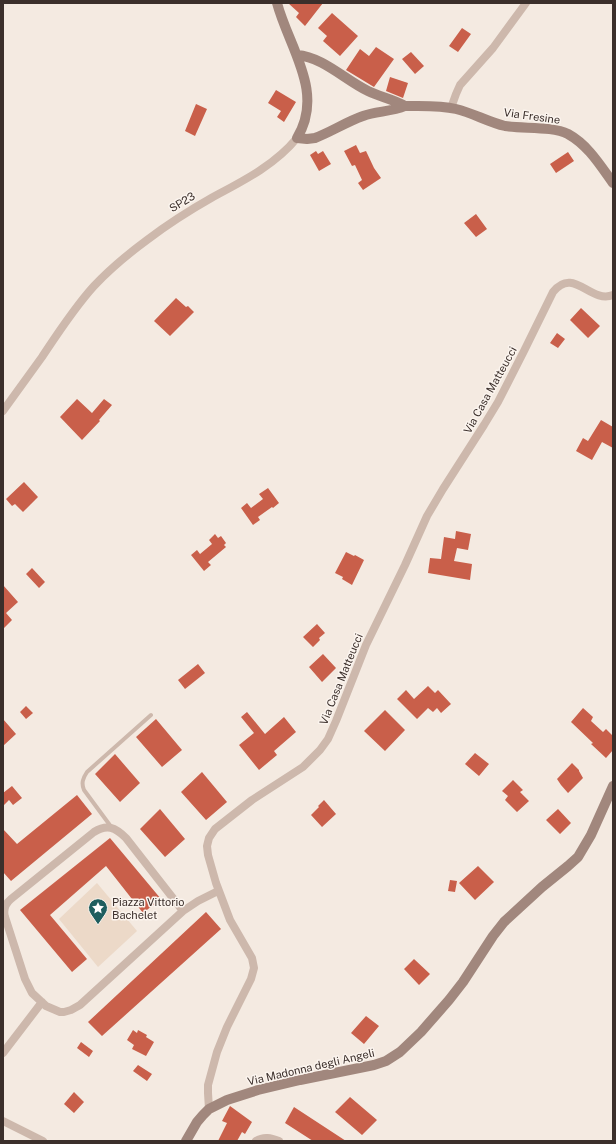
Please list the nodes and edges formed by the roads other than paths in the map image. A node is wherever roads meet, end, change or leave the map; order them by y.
1 (277, 3) edge
2 (526, 3) edge
3 (297, 55) junction
4 (405, 106) junction
5 (451, 108) junction
6 (297, 138) junction
7 (613, 183) edge
8 (613, 295) edge
9 (3, 412) edge
10 (151, 715) dead end
11 (613, 786) edge
12 (113, 828) junction
13 (218, 891) junction
14 (182, 912) junction
15 (42, 1002) junction
16 (3, 1053) edge
17 (209, 1109) junction
18 (3, 1121) edge
19 (43, 1141) edge
20 (186, 1141) edge
21 (256, 1141) edge
22 (279, 1141) edge

1 - 3 street, SP23 / SP23
2 - 5 street
3 - 4 street
3 - 6 street, SP23 / SP23
4 - 5 street, Via Fresine
4 - 6 street
5 - 7 street, Via Fresine
6 - 9 street, SP23 / SP23
8 - 13 street, Via Casa Matteucci
10 - 12 lane
11 - 17 street, Via Madonna degli Angeli
12 - 14 street
12 - 15 street
13 - 14 street
13 - 17 street, Via Casa Matteucci
14 - 15 street
15 - 16 street
17 - 20 street, Via Madonna degli Angeli
18 - 19 street
21 - 22 street

